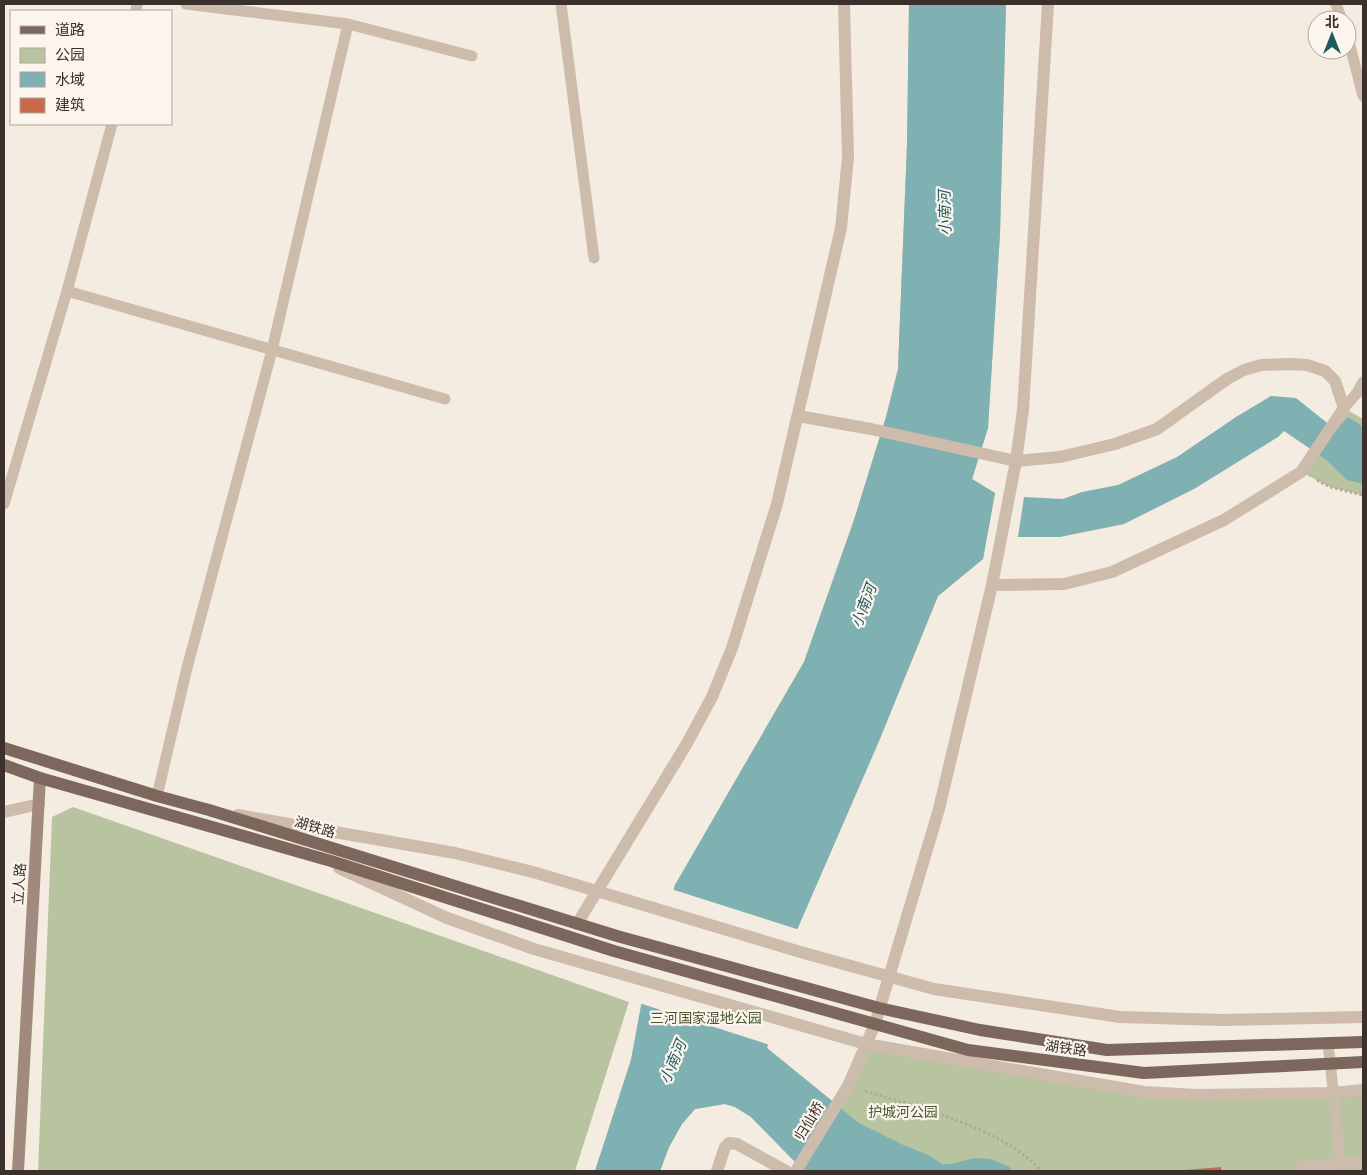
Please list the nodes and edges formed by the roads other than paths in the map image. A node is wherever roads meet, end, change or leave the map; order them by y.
1 (186, 4) edge
2 (561, 4) edge
3 (844, 4) edge
4 (1048, 4) edge
5 (348, 24) junction
6 (472, 56) dead end
7 (1354, 60) edge
8 (1363, 96) edge
9 (112, 125) edge
10 (594, 258) dead end
11 (67, 291) junction
12 (272, 350) junction
13 (1363, 382) edge
14 (445, 399) dead end
15 (1344, 408) junction
16 (798, 416) junction
17 (1016, 461) junction
18 (4, 504) edge
19 (992, 585) junction
20 (4, 748) edge
21 (4, 765) edge
22 (40, 778) junction
23 (157, 796) junction
24 (39, 804) junction
25 (209, 810) junction
26 (4, 812) edge
27 (314, 856) junction
28 (597, 891) junction
29 (577, 924) junction
30 (888, 977) junction
31 (879, 1008) junction
32 (1363, 1017) edge
33 (875, 1024) junction
34 (1363, 1042) edge
35 (1328, 1043) junction
36 (866, 1044) junction
37 (1363, 1062) edge
38 (1330, 1063) junction
39 (1363, 1090) edge
40 (1333, 1093) junction
41 (1363, 1162) edge
42 (1341, 1164) junction
43 (18, 1171) edge
44 (717, 1171) edge
45 (786, 1171) edge
46 (796, 1171) edge
47 (1301, 1171) edge

1 - 5 lane
2 - 10 lane
3 - 16 street
4 - 17 street, 归仙桥
5 - 6 lane
5 - 12 lane
7 - 8 lane
9 - 11 lane
11 - 12 lane
11 - 18 lane
12 - 14 lane
12 - 23 lane
13 - 15 lane
15 - 17 street
15 - 19 street
16 - 17 street
16 - 28 street
17 - 19 street, 归仙桥
19 - 30 street, 归仙桥
20 - 23 main road, 湖铁路
21 - 22 main road, 湖铁路
22 - 24 street, 立人路
22 - 27 main road, 湖铁路
23 - 25 main road, 湖铁路
24 - 26 street
24 - 43 street, 立人路
25 - 28 street
25 - 29 main road, 湖铁路
27 - 33 main road, 湖铁路
27 - 36 street
28 - 29 street
28 - 30 street
29 - 31 main road, 湖铁路
30 - 31 street, 归仙桥
30 - 32 street
31 - 33 street, 归仙桥
31 - 35 main road, 湖铁路
33 - 36 street, 归仙桥
33 - 38 main road, 湖铁路
34 - 35 main road, 湖铁路
35 - 38 lane
36 - 40 street
36 - 46 street, 归仙桥
37 - 38 main road, 湖铁路
38 - 40 lane
39 - 40 street
40 - 42 lane
41 - 42 lane
42 - 47 lane
44 - 45 street

